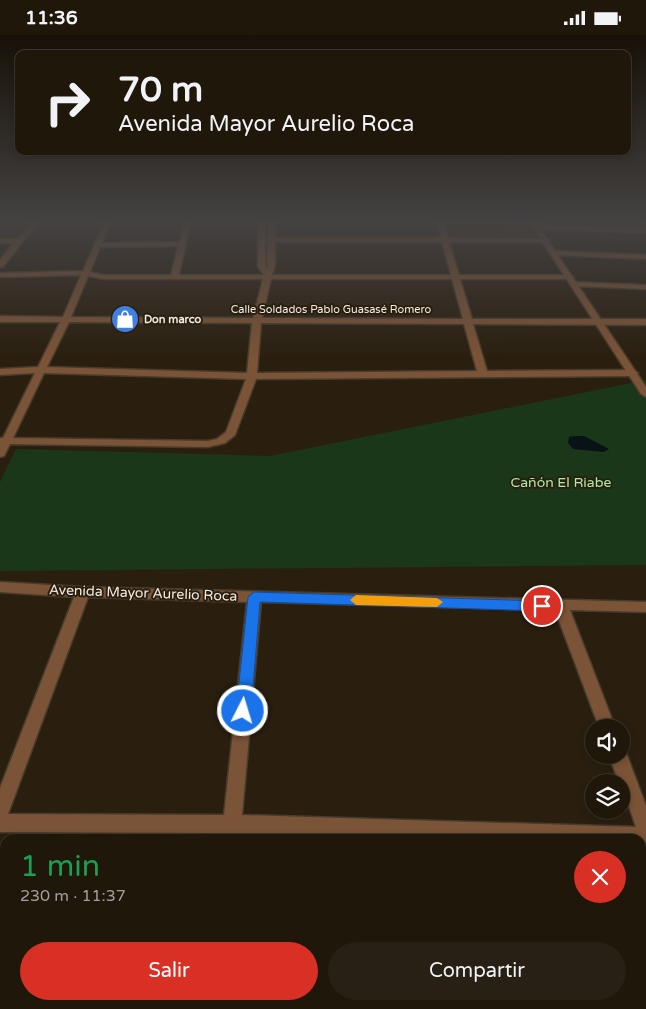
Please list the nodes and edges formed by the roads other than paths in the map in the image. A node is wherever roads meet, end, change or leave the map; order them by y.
1 (87, 266) edge
2 (177, 266) edge
3 (262, 266) edge
4 (269, 266) edge
5 (454, 266) edge
6 (563, 266) edge
7 (84, 273) junction
8 (0, 275) edge
9 (175, 276) junction
10 (268, 276) junction
11 (457, 277) junction
12 (572, 281) junction
13 (646, 287) edge
14 (0, 319) edge
15 (66, 319) junction
16 (257, 319) junction
17 (596, 320) junction
18 (469, 321) junction
19 (646, 322) edge
20 (40, 371) junction
21 (0, 372) edge
22 (633, 373) junction
23 (252, 375) junction
24 (483, 375) junction
25 (646, 394) edge
26 (3, 440) edge
27 (0, 454) edge
28 (0, 587) edge
29 (83, 592) junction
30 (254, 597) junction
31 (561, 606) junction
32 (646, 607) edge
33 (604, 719) edge
34 (621, 764) edge
35 (0, 811) edge
36 (0, 823) edge
37 (646, 830) edge
38 (232, 831) edge
39 (433, 834) edge

1 - 7 street
2 - 9 street
3 - 10 street
4 - 10 street
5 - 11 street
6 - 12 street
7 - 8 street
7 - 9 street
7 - 15 street
9 - 10 street
10 - 11 street
10 - 16 street
11 - 12 street
11 - 18 street
12 - 13 street
12 - 17 street
14 - 15 street, Calle Soldados Pablo Guasasé Romero
15 - 16 street, Calle Soldados Pablo Guasasé Romero
15 - 20 street
16 - 18 street, Calle Soldados Pablo Guasasé Romero
16 - 23 street
17 - 18 street, Calle Soldados Pablo Guasasé Romero
17 - 19 street, Calle Soldados Pablo Guasasé Romero
17 - 22 street
18 - 24 street
20 - 21 street
20 - 23 street
20 - 26 street
22 - 24 street
22 - 25 street
23 - 24 street
23 - 26 street
26 - 27 street
28 - 29 street, Avenida Mayor Aurelio Roca
29 - 30 street, Avenida Mayor Aurelio Roca
29 - 35 street
30 - 31 street, Avenida Mayor Aurelio Roca
30 - 38 street
31 - 32 street, Avenida Mayor Aurelio Roca
31 - 33 street
34 - 37 street
36 - 38 street
38 - 39 street

